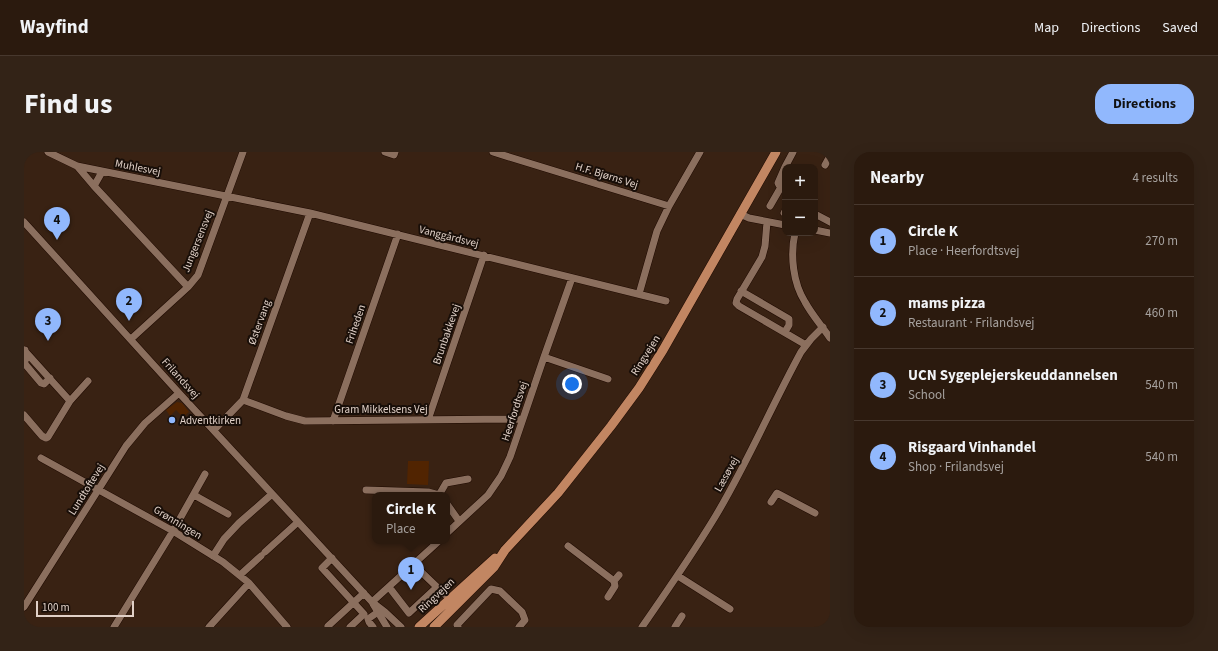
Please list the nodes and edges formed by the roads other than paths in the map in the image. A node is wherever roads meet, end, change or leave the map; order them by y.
1 (48, 152) edge
2 (243, 152) edge
3 (385, 152) edge
4 (395, 152) edge
5 (493, 152) edge
6 (700, 152) edge
7 (776, 152) edge
8 (793, 152) edge
9 (830, 156) edge
10 (787, 164) edge
11 (825, 165) dead end
12 (77, 166) junction
13 (102, 172) junction
14 (782, 173) edge
15 (94, 186) junction
16 (782, 187) edge
17 (782, 189) edge
18 (227, 196) junction
19 (669, 206) junction
20 (770, 206) dead end
21 (310, 213) junction
22 (740, 214) junction
23 (818, 216) edge
24 (24, 222) edge
25 (767, 222) junction
26 (830, 222) edge
27 (782, 224) edge
28 (818, 231) edge
29 (830, 233) edge
30 (398, 234) junction
31 (795, 236) edge
32 (484, 256) junction
33 (572, 278) junction
34 (188, 287) junction
35 (741, 291) junction
36 (639, 294) junction
37 (666, 301) dead end
38 (822, 327) junction
39 (785, 332) junction
40 (830, 338) edge
41 (131, 339) junction
42 (806, 345) junction
43 (24, 350) edge
44 (544, 357) junction
45 (608, 379) dead end
46 (88, 381) dead end
47 (179, 393) junction
48 (243, 400) junction
49 (70, 401) junction
50 (24, 415) edge
51 (522, 419) junction
52 (333, 420) junction
53 (428, 420) junction
54 (214, 430) junction
55 (41, 458) dead end
56 (205, 474) dead end
57 (468, 479) dead end
58 (99, 489) junction
59 (366, 490) dead end
60 (390, 492) edge
61 (441, 492) edge
62 (272, 494) junction
63 (194, 495) junction
64 (771, 502) dead end
65 (450, 508) edge
66 (815, 513) dead end
67 (228, 514) dead end
68 (459, 521) junction
69 (298, 522) junction
70 (450, 530) edge
71 (173, 531) junction
72 (436, 544) edge
73 (568, 546) dead end
74 (505, 550) junction
75 (213, 556) junction
76 (332, 558) junction
77 (414, 564) junction
78 (240, 575) junction
79 (678, 576) junction
80 (249, 584) junction
81 (389, 587) junction
82 (437, 587) junction
83 (364, 593) junction
84 (608, 597) dead end
85 (450, 599) junction
86 (353, 602) junction
87 (372, 602) junction
88 (24, 607) edge
89 (730, 609) dead end
90 (378, 612) junction
91 (682, 616) dead end
92 (328, 626) dead end
93 (114, 627) edge
94 (209, 627) edge
95 (287, 627) edge
96 (350, 627) edge
97 (373, 627) edge
98 (387, 627) edge
99 (401, 627) edge
100 (419, 627) edge
101 (434, 627) edge
102 (458, 627) edge
103 (519, 627) edge
104 (642, 627) edge
105 (675, 627) edge

1 - 12 street, Muhlesvej
2 - 18 street, Jungersensvej
3 - 4 street
5 - 19 street, H.F. Bjørns Vej
6 - 19 street
7 - 22 main road, Ringvejen
8 - 10 street
9 - 11 street
12 - 13 street, Muhlesvej
12 - 15 street
13 - 15 street
13 - 18 street, Muhlesvej
14 - 16 street
15 - 34 street
17 - 20 street
18 - 21 street, Vanggårdsvej
18 - 34 street, Jungersensvej
19 - 36 street
21 - 30 street, Vanggårdsvej
21 - 48 street, Østervang
22 - 25 street
22 - 74 main road, Ringvejen
23 - 26 street
24 - 41 street, Frilandsvej
25 - 27 street
25 - 35 street
28 - 29 street
30 - 32 street, Vanggårdsvej
30 - 52 street, Friheden
31 - 38 street
32 - 33 street, Vanggårdsvej
32 - 53 street, Brunbakkevej
33 - 36 street, Vanggårdsvej
33 - 44 street, Heerfordtsvej
34 - 41 street, Jungersensvej
35 - 39 street
35 - 39 street
36 - 37 street, Vanggårdsvej
38 - 40 street
38 - 42 street, Læsøvej
39 - 42 street
41 - 47 street, Frilandsvej
42 - 79 street, Læsøvej
43 - 49 street
44 - 45 street
44 - 51 street, Heerfordtsvej
46 - 49 street
47 - 54 street, Frilandsvej
47 - 58 street, Lundtoftevej
48 - 52 street, Gram Mikkelsens Vej
48 - 54 street, Østervang
49 - 50 street
51 - 53 street, Gram Mikkelsens Vej
51 - 68 street, Heerfordtsvej
52 - 53 street, Gram Mikkelsens Vej
54 - 62 street, Frilandsvej
55 - 58 street, Grønningen
56 - 63 street
57 - 61 street
58 - 71 street, Grønningen
58 - 88 street, Lundtoftevej
59 - 60 street
62 - 69 street, Frilandsvej
62 - 75 street
63 - 67 street
63 - 71 street
64 - 66 street
65 - 68 street
68 - 70 street, Heerfordtsvej
69 - 76 street, Frilandsvej
69 - 78 street
71 - 75 street, Grønningen
71 - 93 street
72 - 77 street
73 - 84 street
74 - 85 main road, Ringvejen
74 - 101 main road, Ringvejen
75 - 78 street, Grønningen
76 - 83 street, Frilandsvej
76 - 86 street
77 - 81 street
77 - 82 street
78 - 80 street, Grønningen
79 - 89 street
79 - 104 street, Læsøvej
80 - 94 street
80 - 95 street, Grønningen
81 - 82 street
81 - 87 street
82 - 85 street
83 - 86 street
83 - 87 street, Frilandsvej
85 - 100 main road, Ringvejen
86 - 92 street
86 - 96 street
87 - 90 street, Frilandsvej
87 - 99 street, Frilandsvej
90 - 97 street
90 - 98 street, Frilandsvej
91 - 105 street
102 - 103 street

